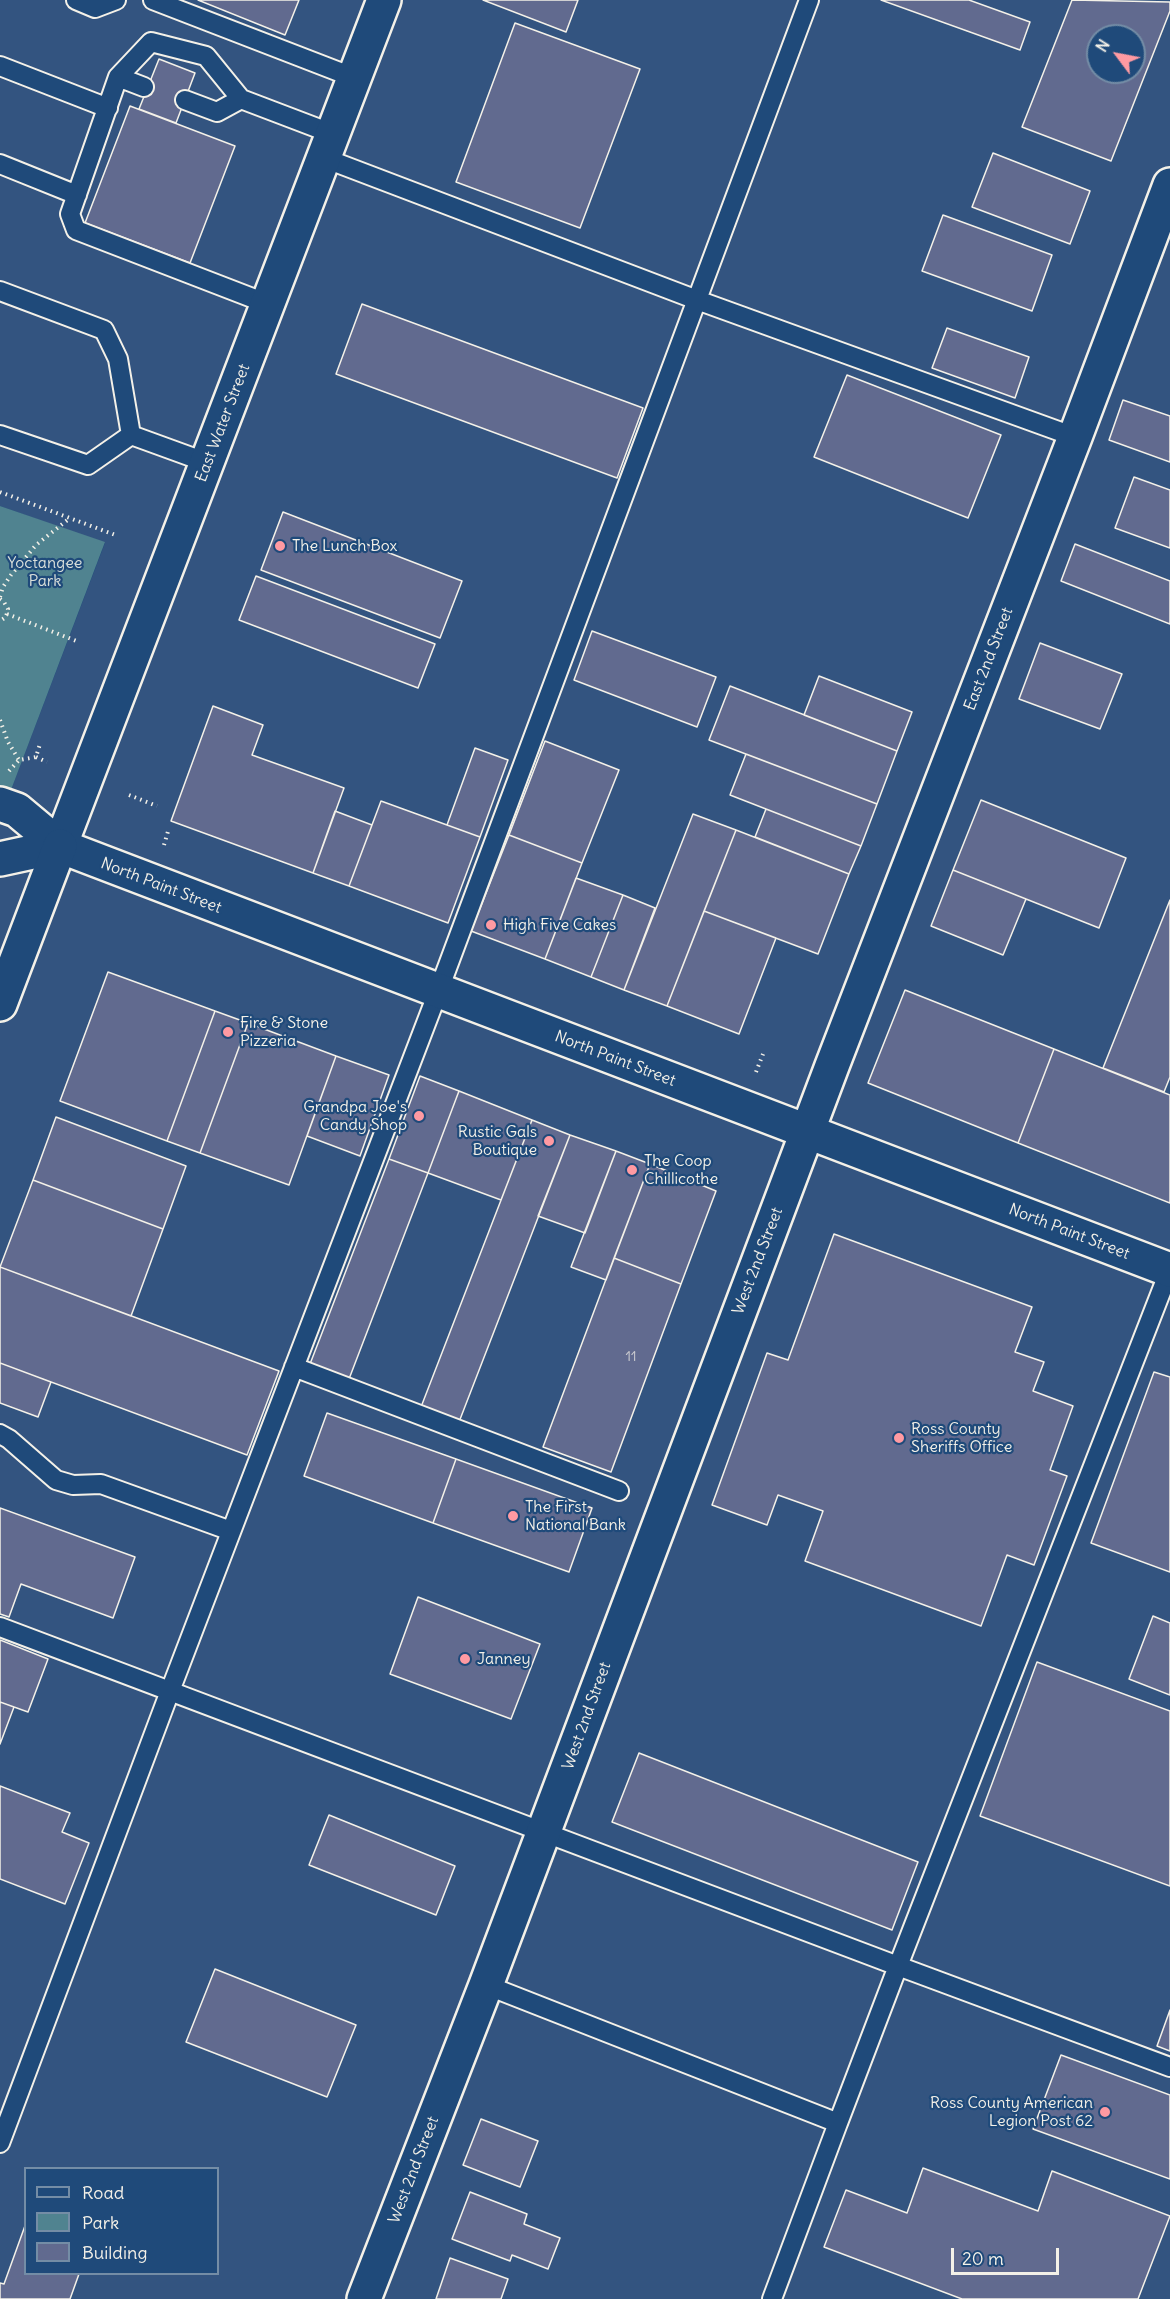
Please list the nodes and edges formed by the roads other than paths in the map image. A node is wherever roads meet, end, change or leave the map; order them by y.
1 (76, 0) edge
2 (116, 0) edge
3 (153, 0) edge
4 (384, 0) edge
5 (809, 0) edge
6 (0, 66) edge
7 (118, 77) junction
8 (355, 78) junction
9 (144, 87) dead end
10 (241, 99) junction
11 (185, 100) dead end
12 (108, 108) junction
13 (328, 146) junction
14 (0, 164) edge
15 (1170, 185) edge
16 (77, 195) junction
17 (0, 291) edge
18 (697, 300) junction
19 (268, 304) junction
20 (0, 435) edge
21 (131, 435) junction
22 (1075, 437) junction
23 (208, 463) junction
24 (2, 789) edge
25 (60, 846) junction
26 (0, 859) edge
27 (438, 992) junction
28 (0, 1004) edge
29 (806, 1132) junction
30 (1170, 1270) edge
31 (294, 1367) junction
32 (0, 1434) edge
33 (619, 1491) dead end
34 (231, 1532) junction
35 (0, 1627) edge
36 (170, 1691) junction
37 (544, 1831) junction
38 (898, 1966) junction
39 (486, 1985) junction
40 (1170, 2067) edge
41 (838, 2123) junction
42 (0, 2143) edge
43 (364, 2299) edge
44 (772, 2299) edge

1 - 2 lane
3 - 8 lane
4 - 8 street, East Water Street
5 - 18 lane
6 - 12 lane
7 - 9 lane
7 - 10 lane
7 - 12 lane
8 - 13 street, East Water Street
10 - 11 lane
10 - 13 lane
12 - 16 lane
13 - 18 lane
13 - 19 street, East Water Street
14 - 16 lane
15 - 22 street, East 2nd Street
16 - 19 lane
17 - 21 lane
18 - 22 lane
18 - 27 lane
19 - 23 street, East Water Street
20 - 21 lane
21 - 23 lane
22 - 29 street, East 2nd Street
23 - 25 street, East Water Street
24 - 25 street, North Paint Street
25 - 26 street
25 - 27 street, North Paint Street
25 - 28 street, East Water Street
27 - 29 street, North Paint Street
27 - 31 lane
29 - 30 street, North Paint Street
29 - 37 street, West 2nd Street
30 - 38 lane
31 - 33 lane
31 - 34 lane
32 - 34 lane
34 - 36 lane
35 - 36 lane
36 - 37 lane
36 - 42 lane
37 - 38 lane
37 - 39 street, West 2nd Street
38 - 40 lane
38 - 41 lane
39 - 41 lane
39 - 43 street, West 2nd Street
41 - 44 lane

